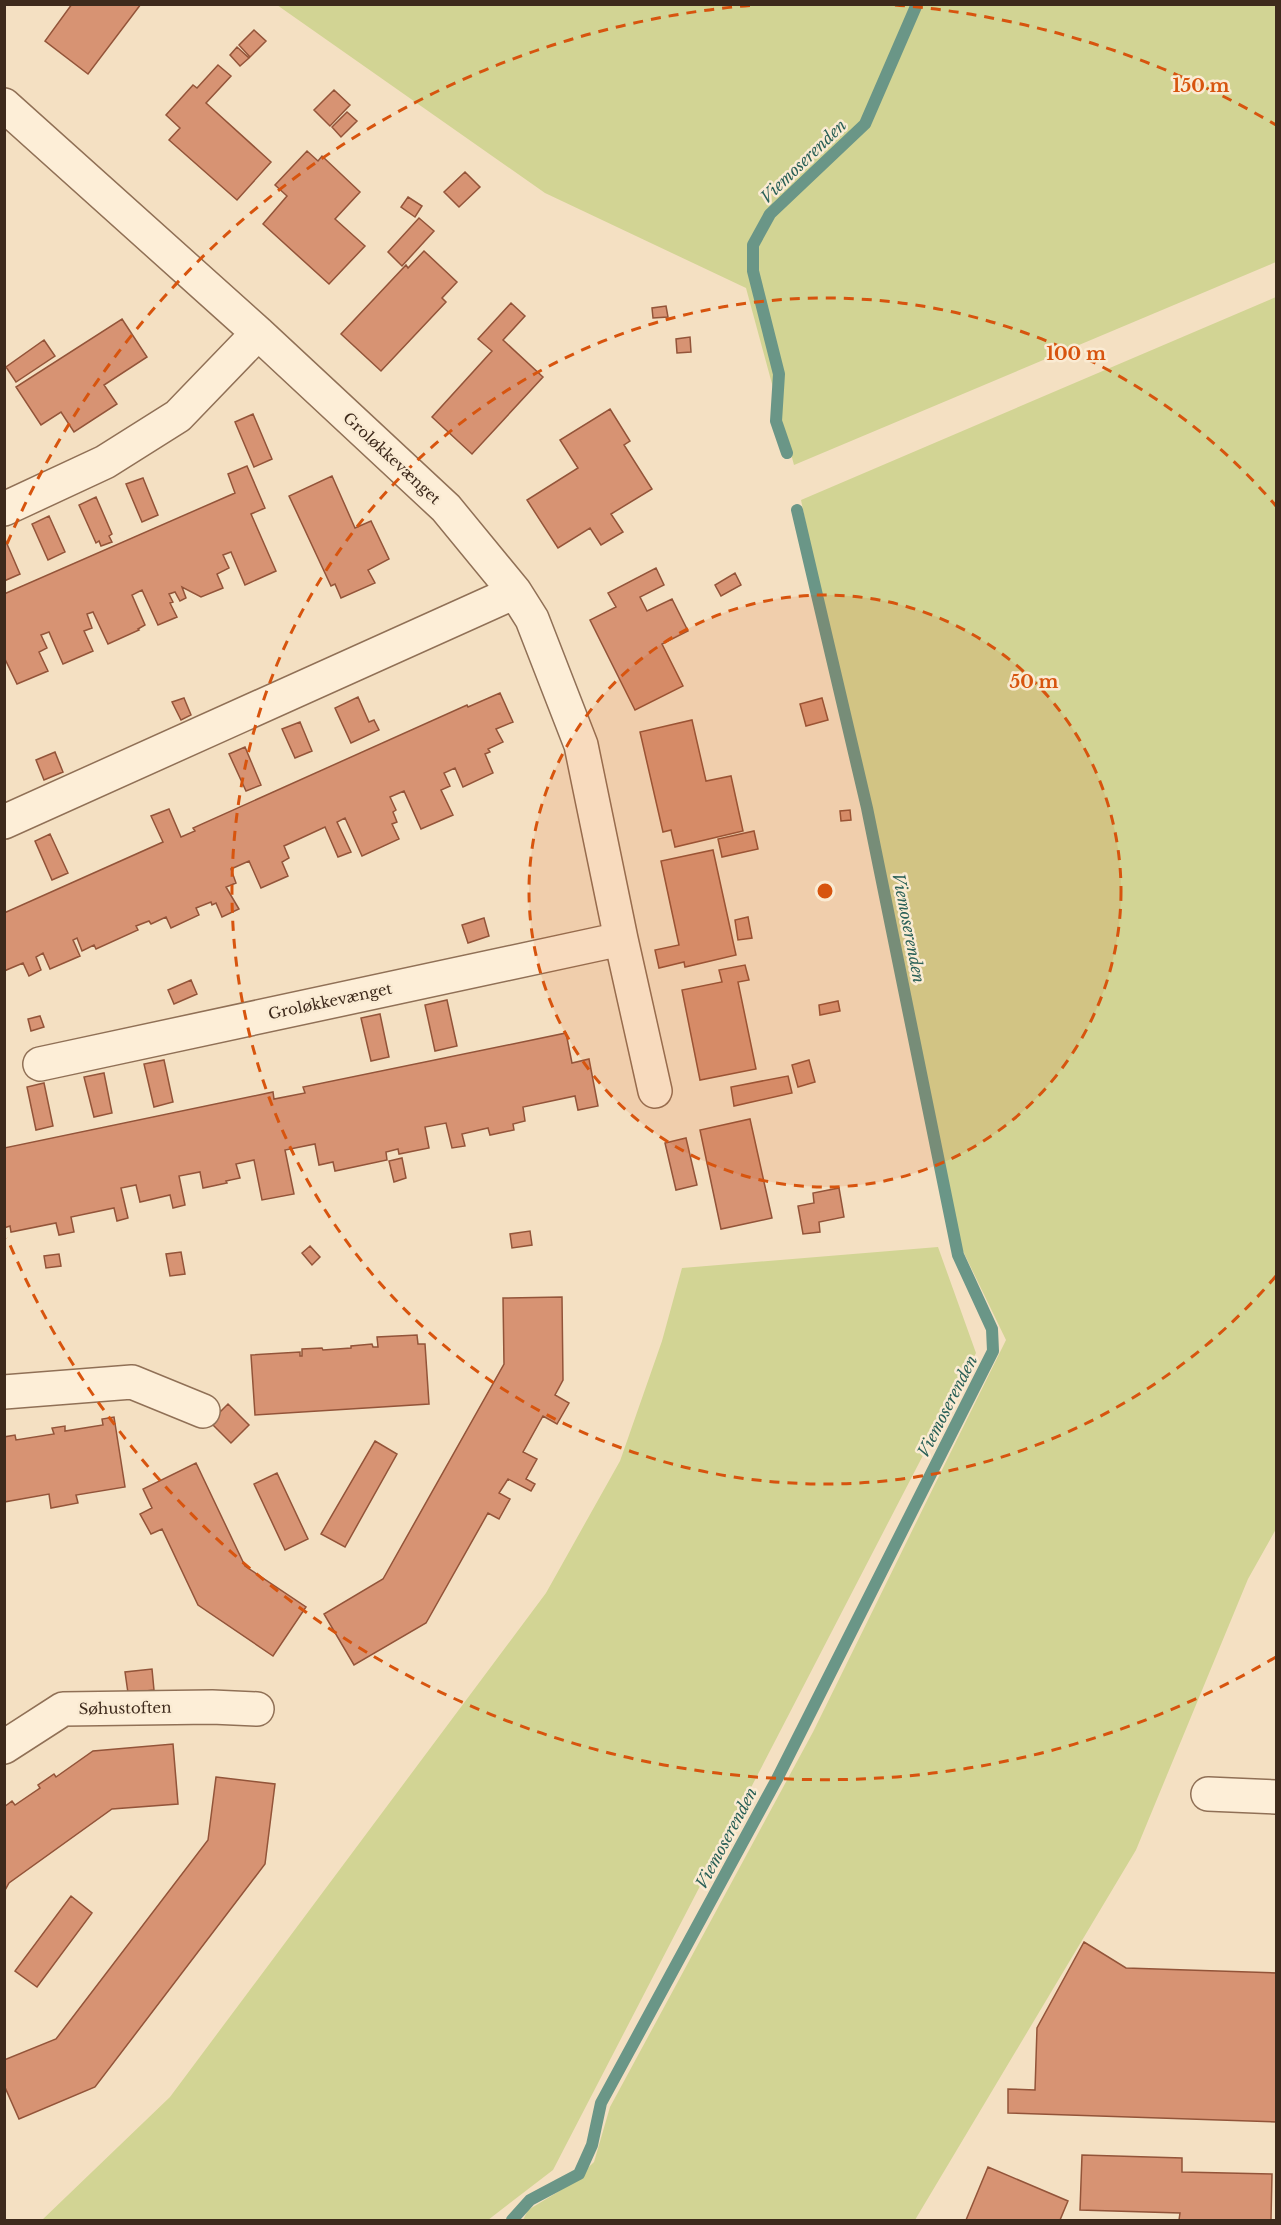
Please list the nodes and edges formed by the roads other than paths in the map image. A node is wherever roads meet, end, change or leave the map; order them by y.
1 (4, 105) edge
2 (258, 333) junction
3 (4, 508) edge
4 (515, 592) junction
5 (4, 822) edge
6 (621, 939) junction
7 (40, 1064) dead end
8 (655, 1091) dead end
9 (4, 1392) edge
10 (203, 1411) dead end
11 (256, 1709) dead end
12 (4, 1747) edge
13 (1208, 1794) dead end
14 (1276, 1797) edge

1 - 2 street, Groløkkevænget
2 - 3 street
2 - 4 street, Groløkkevænget
4 - 5 street
4 - 6 street, Groløkkevænget
6 - 7 street, Groløkkevænget
6 - 8 street, Groløkkevænget
9 - 10 street
11 - 12 street, Søhustoften
13 - 14 street

